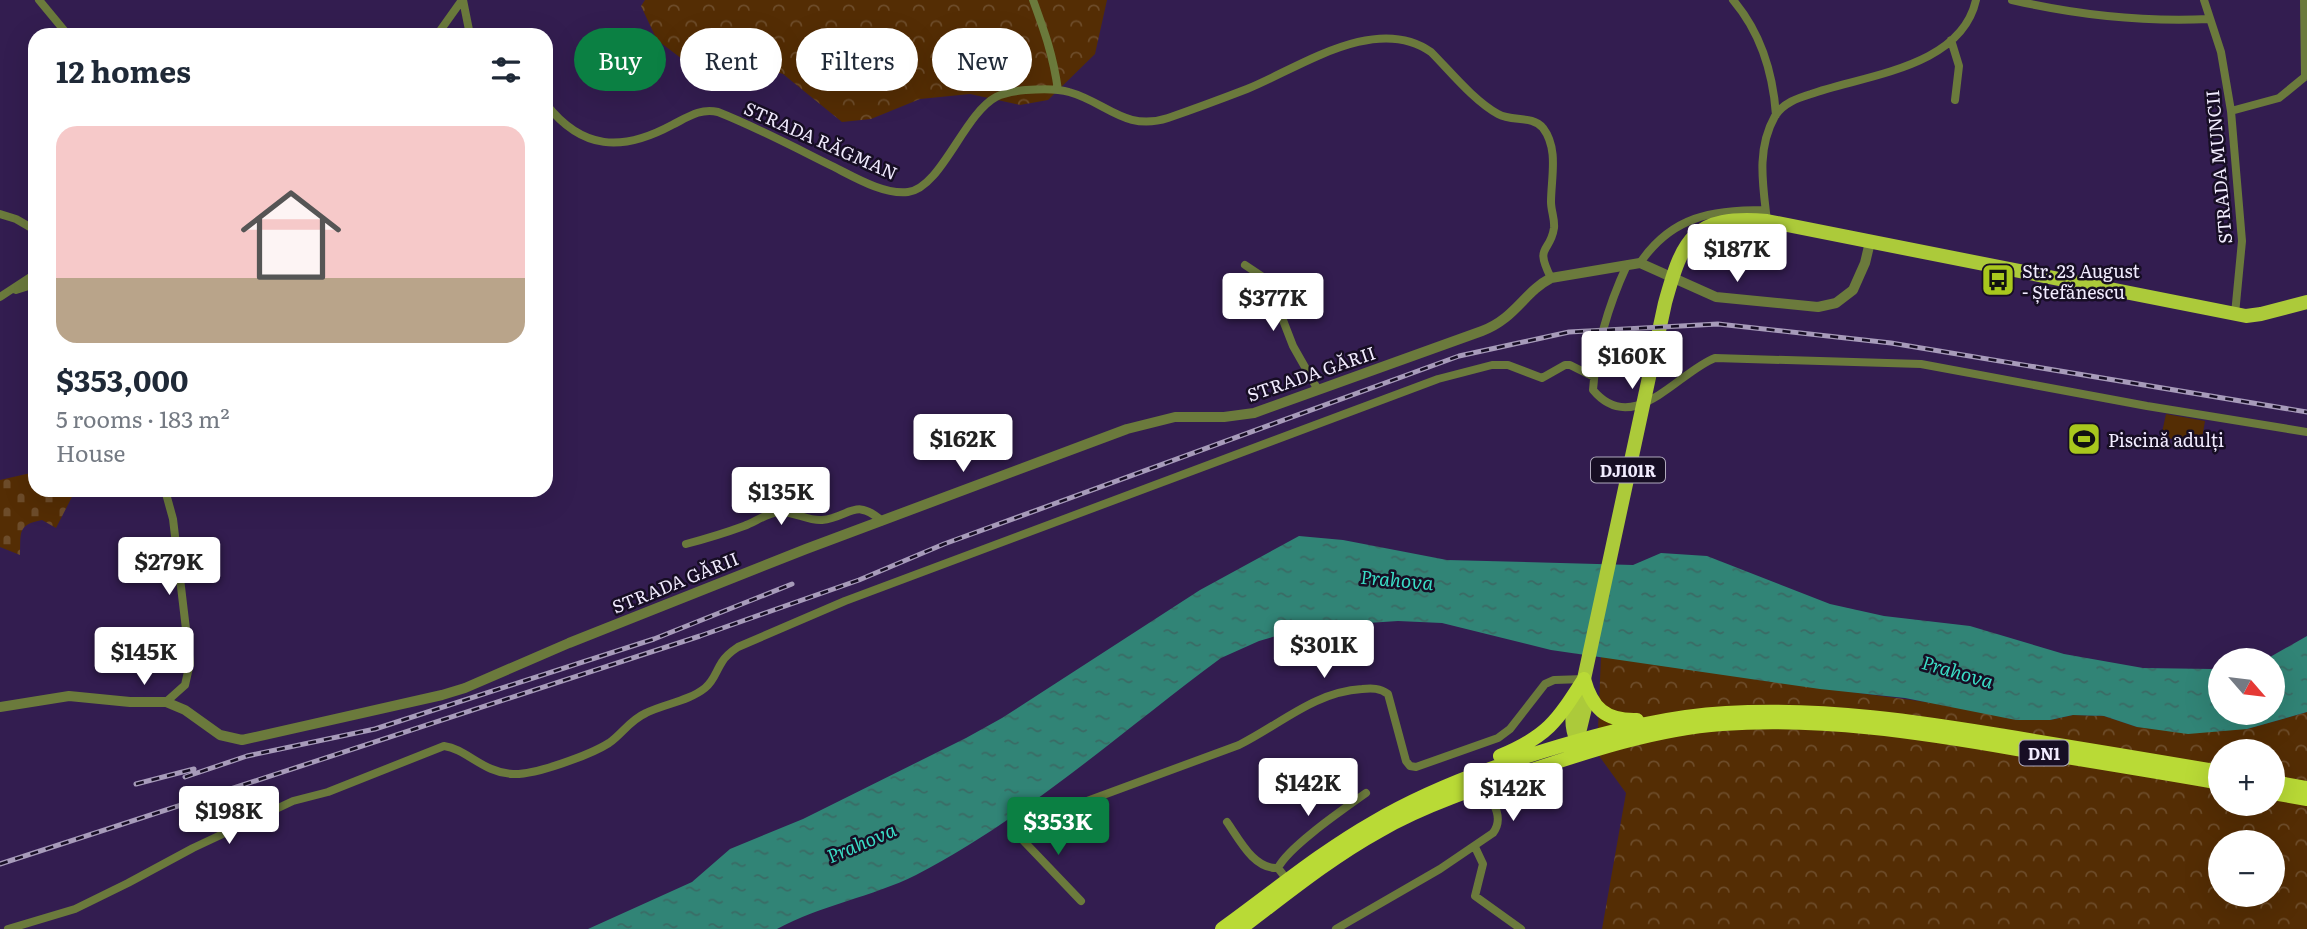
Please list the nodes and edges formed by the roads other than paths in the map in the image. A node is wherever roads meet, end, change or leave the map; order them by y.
1 (39, 0) edge
2 (462, 0) edge
3 (1033, 0) edge
4 (1733, 0) edge
5 (1976, 0) edge
6 (2012, 0) edge
7 (2204, 0) edge
8 (2304, 0) edge
9 (2209, 19) junction
10 (62, 28) edge
11 (443, 28) edge
12 (468, 28) edge
13 (1951, 40) junction
14 (2306, 75) edge
15 (1058, 90) junction
16 (1955, 100) dead end
17 (2231, 111) junction
18 (553, 112) edge
19 (1776, 115) junction
20 (0, 214) edge
21 (1766, 216) junction
22 (28, 226) edge
23 (1870, 242) junction
24 (1640, 263) junction
25 (1245, 265) dead end
26 (1627, 265) junction
27 (1551, 278) junction
28 (28, 279) edge
29 (28, 286) edge
30 (10, 292) junction
31 (0, 297) edge
32 (2307, 302) edge
33 (2235, 314) junction
34 (1594, 377) junction
35 (1318, 390) junction
36 (2307, 432) edge
37 (167, 497) edge
38 (882, 521) junction
39 (686, 544) dead end
40 (1584, 679) junction
41 (166, 702) junction
42 (0, 707) edge
43 (1673, 719) junction
44 (1579, 747) junction
45 (2208, 770) edge
46 (2208, 781) edge
47 (2285, 784) edge
48 (1483, 787) junction
49 (2307, 788) edge
50 (1366, 793) dead end
51 (2285, 795) edge
52 (2307, 799) edge
53 (1409, 803) junction
54 (1227, 822) dead end
55 (1475, 847) junction
56 (1278, 868) junction
57 (1288, 881) junction
58 (1082, 901) dead end
59 (8, 929) edge
60 (1223, 929) edge
61 (1240, 929) edge
62 (1336, 929) edge
63 (1521, 929) edge

1 - 10 street
2 - 11 street
2 - 12 street
3 - 15 street
4 - 19 street
5 - 13 street
6 - 9 street
7 - 9 street, STRADA MUNCII
8 - 14 street
9 - 17 street, STRADA MUNCII
13 - 16 street
13 - 19 street
14 - 17 street
15 - 18 street, STRADA RĂGMAN
15 - 27 street
17 - 33 street, STRADA MUNCII
19 - 21 street
20 - 22 street
21 - 23 main road, DJ101R
21 - 24 street
21 - 40 main road, DJ101R
23 - 24 street
23 - 33 main road, DJ101R
24 - 26 street
25 - 35 street
26 - 27 street
26 - 34 street
27 - 35 street, STRADA GĂRII
28 - 30 street
29 - 30 street
30 - 31 street
32 - 33 main road, DJ101R
34 - 36 street
34 - 59 street
35 - 38 street, STRADA GĂRII
37 - 41 street
38 - 39 street
38 - 41 street, STRADA GĂRII
40 - 43 highway
40 - 44 main road, DJ101R
40 - 53 highway
40 - 58 street
41 - 42 street
43 - 44 highway, DN1
43 - 45 highway, DN1
44 - 46 highway, DN1
44 - 48 highway, DN1
44 - 53 highway, DN1
47 - 49 highway
48 - 55 street
48 - 61 highway, DN1
50 - 56 street
51 - 52 highway
53 - 57 highway, DN1
54 - 56 street
55 - 62 street
55 - 63 street
56 - 57 street
57 - 60 highway, DN1

